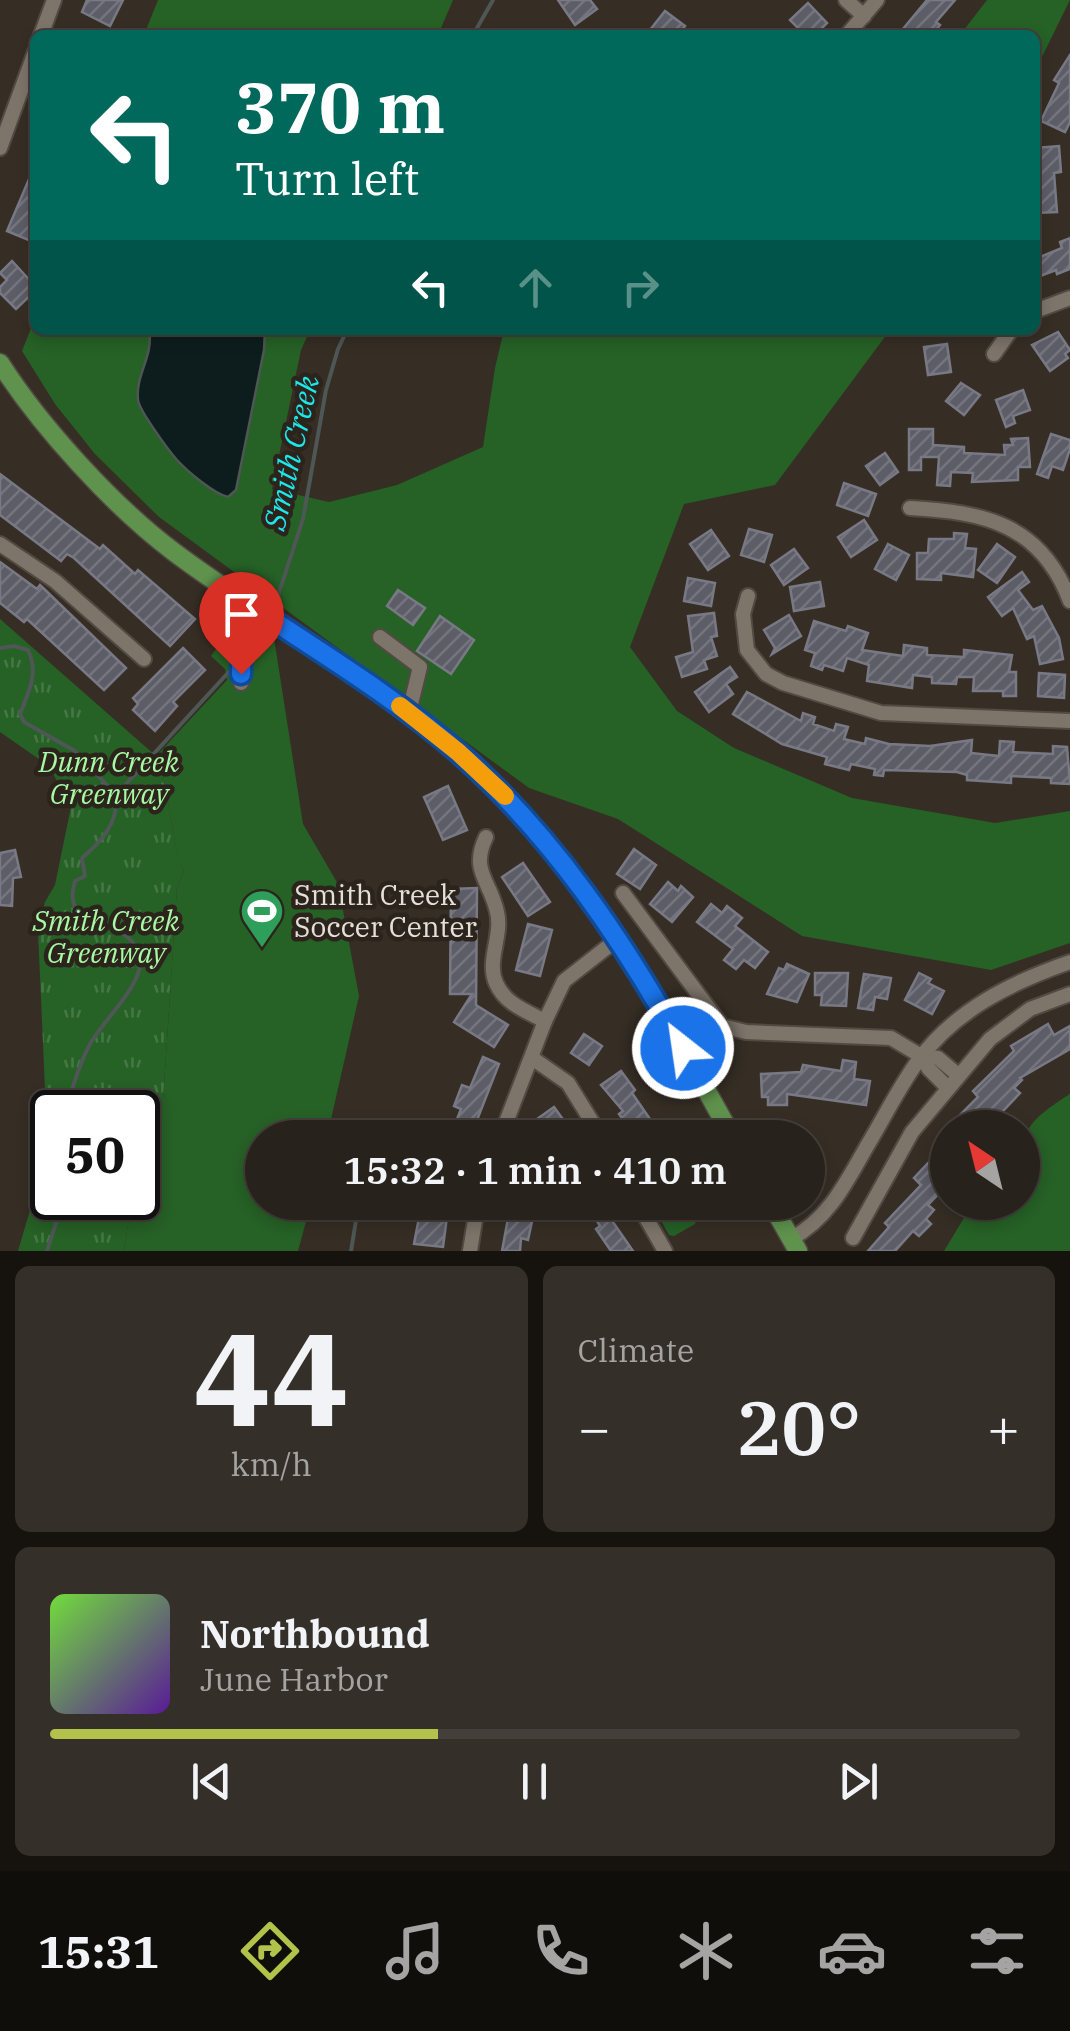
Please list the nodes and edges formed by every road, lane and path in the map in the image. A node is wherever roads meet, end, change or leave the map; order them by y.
1 (54, 0) edge
2 (846, 0) edge
3 (877, 0) edge
4 (864, 16) junction
5 (43, 30) edge
6 (852, 30) edge
7 (30, 66) edge
8 (0, 148) edge
9 (1070, 298) edge
10 (1040, 310) edge
11 (1007, 335) edge
12 (994, 354) dead end
13 (0, 363) edge
14 (910, 508) dead end
15 (0, 544) edge
16 (748, 596) dead end
17 (1070, 601) edge
18 (254, 608) junction
19 (380, 637) dead end
20 (144, 659) dead end
21 (240, 684) dead end
22 (409, 712) junction
23 (1070, 722) edge
24 (486, 837) dead end
25 (623, 892) dead end
26 (615, 941) junction
27 (1070, 962) edge
28 (1070, 994) edge
29 (545, 1021) junction
30 (921, 1056) junction
31 (532, 1058) junction
32 (958, 1075) junction
33 (948, 1088) junction
34 (507, 1120) edge
35 (591, 1120) edge
36 (724, 1120) edge
37 (475, 1220) edge
38 (647, 1220) edge
39 (780, 1220) edge
40 (853, 1238) dead end
41 (794, 1245) edge
42 (470, 1251) edge
43 (664, 1251) edge

1 - 5 street
2 - 4 street
3 - 4 street
4 - 6 street
7 - 8 street
9 - 10 street
11 - 12 street
13 - 18 main road
14 - 17 street
15 - 20 street
16 - 23 street
18 - 21 street
18 - 22 main road
19 - 22 street
22 - 26 main road
24 - 29 street
25 - 30 street
26 - 29 street
26 - 36 main road
27 - 30 street
28 - 32 street
29 - 31 street
30 - 32 street
30 - 33 street
30 - 41 street
31 - 34 street
31 - 35 street
32 - 33 street
33 - 40 street
37 - 42 street
38 - 43 street
39 - 41 main road

